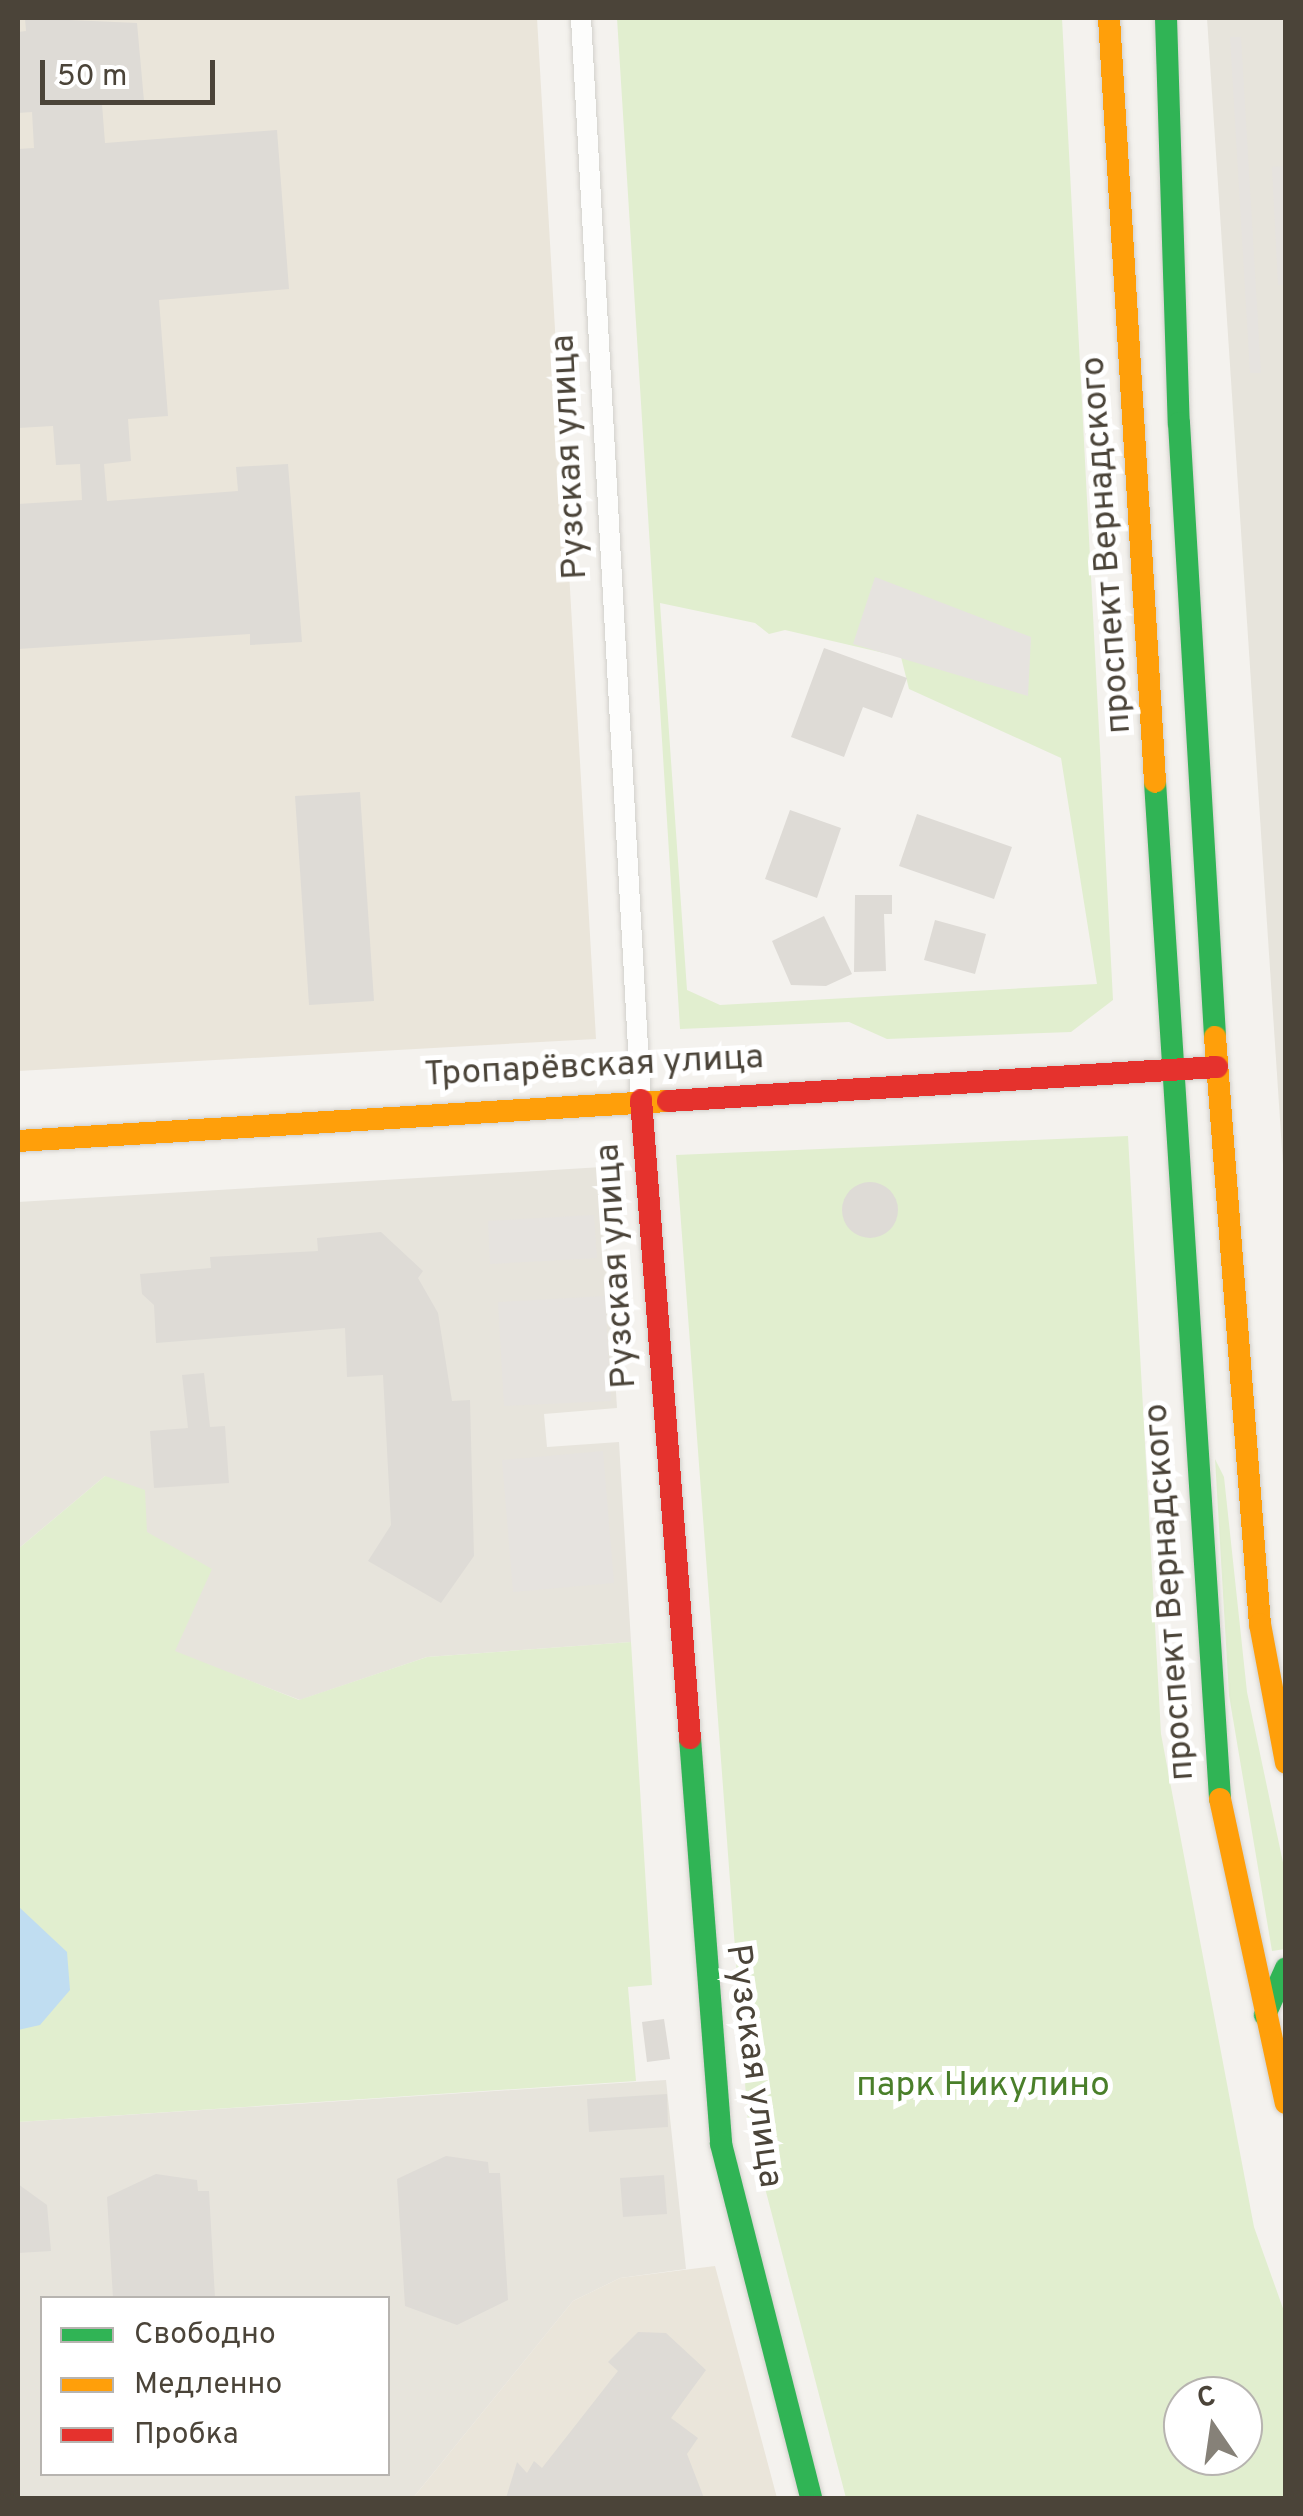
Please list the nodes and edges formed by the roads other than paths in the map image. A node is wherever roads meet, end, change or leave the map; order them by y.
1 (581, 18) edge
2 (1109, 18) edge
3 (1166, 18) edge
4 (1218, 1067) junction
5 (1174, 1068) junction
6 (640, 1100) junction
7 (18, 1141) edge
8 (1286, 1763) edge
9 (1286, 1968) edge
10 (1264, 2020) junction
11 (1286, 2104) edge
12 (811, 2498) edge

1 - 6 street, Рузская улица
2 - 5 main road, проспект Вернадского
3 - 4 main road
4 - 5 main road
4 - 8 main road
5 - 6 main road, Тропарёвская улица
5 - 10 main road, проспект Вернадского
6 - 7 main road, Тропарёвская улица
6 - 12 main road, Рузская улица
9 - 10 main road
10 - 11 main road, проспект Вернадского

